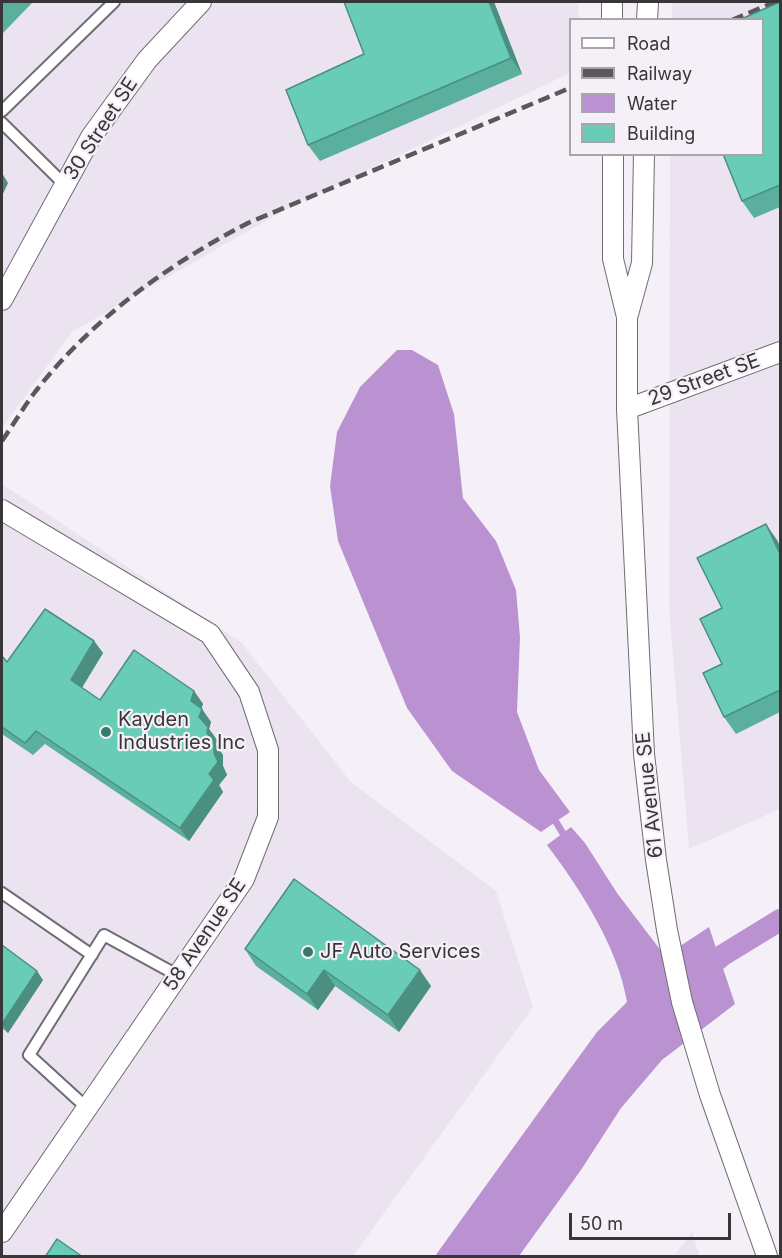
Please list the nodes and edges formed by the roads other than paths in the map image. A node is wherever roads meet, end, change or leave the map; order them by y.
1 (114, 2) edge
2 (201, 2) edge
3 (612, 2) edge
4 (648, 2) edge
5 (612, 18) edge
6 (647, 18) edge
7 (2, 111) edge
8 (2, 123) edge
9 (613, 156) edge
10 (645, 156) edge
11 (65, 185) junction
12 (2, 300) edge
13 (627, 317) junction
14 (780, 352) edge
15 (627, 409) junction
16 (2, 510) edge
17 (2, 893) edge
18 (92, 955) junction
19 (177, 975) junction
20 (87, 1108) junction
21 (2, 1232) edge
22 (768, 1257) edge

1 - 7 lane
2 - 11 street, 30 Street SE
3 - 5 street
4 - 6 street
8 - 11 lane
9 - 13 street, 61 Avenue SE
10 - 13 street, 61 Avenue SE
11 - 12 street, 30 Street SE
13 - 15 street, 61 Avenue SE
14 - 15 street, 29 Street SE
15 - 22 street, 61 Avenue SE
16 - 19 street, 58 Avenue SE
17 - 18 lane
18 - 19 lane
18 - 20 lane
19 - 20 street, 58 Avenue SE
20 - 21 street, 58 Avenue SE

